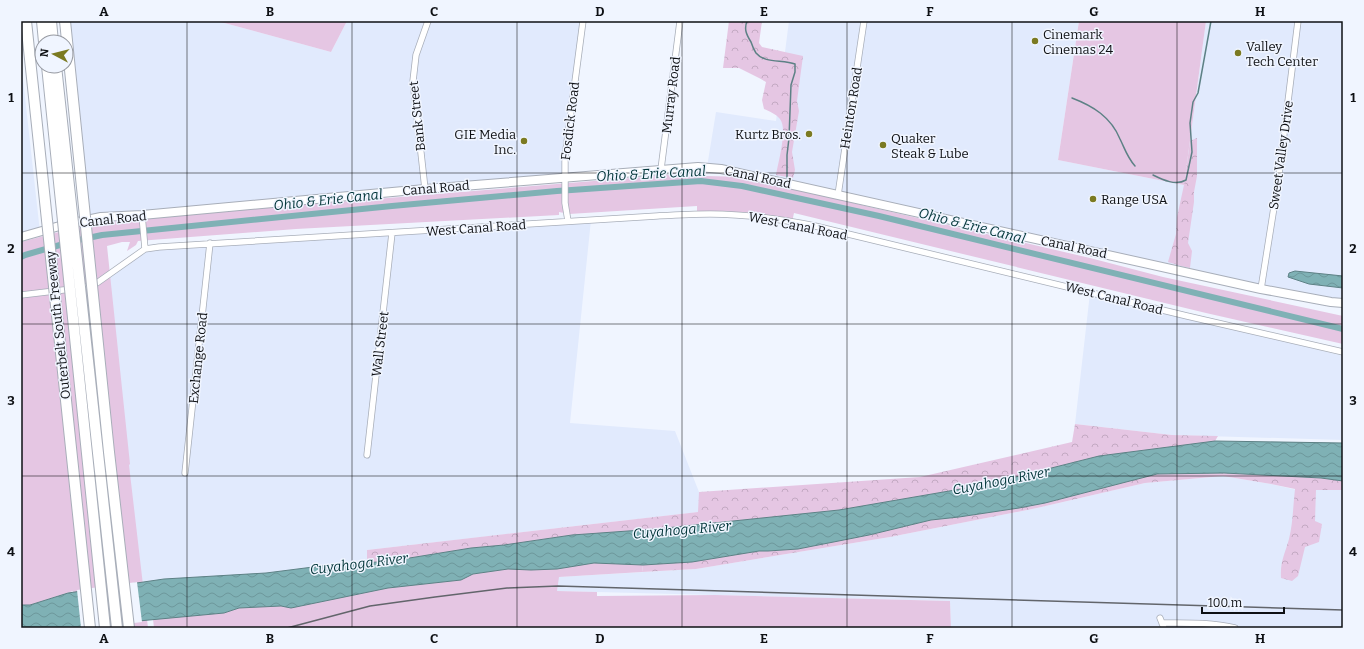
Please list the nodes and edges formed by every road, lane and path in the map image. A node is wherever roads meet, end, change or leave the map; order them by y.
1 (26, 21) edge
2 (42, 21) edge
3 (51, 21) edge
4 (65, 21) edge
5 (428, 21) edge
6 (583, 21) edge
7 (680, 21) edge
8 (864, 21) edge
9 (1298, 21) edge
10 (43, 34) edge
11 (52, 34) edge
12 (48, 74) edge
13 (57, 74) edge
14 (661, 169) junction
15 (564, 182) junction
16 (425, 189) junction
17 (838, 196) junction
18 (142, 215) junction
19 (568, 222) junction
20 (392, 233) junction
21 (21, 237) edge
22 (210, 243) junction
23 (145, 249) junction
24 (1261, 289) junction
25 (21, 295) edge
26 (1343, 303) edge
27 (1343, 352) edge
28 (367, 455) dead end
29 (186, 473) dead end
30 (1162, 623) edge
31 (90, 628) edge
32 (105, 628) edge
33 (117, 628) edge
34 (129, 628) edge
35 (1235, 628) edge

1 - 31 highway, Outerbelt South Freeway, bridge
2 - 10 highway
3 - 11 highway
4 - 34 highway, bridge
5 - 16 street, Bank Street
6 - 15 street, Fosdick Road
7 - 14 street, Murray Road
8 - 17 street, Heinton Road
9 - 24 street, Sweet Valley Drive
12 - 32 highway, bridge
13 - 33 highway, bridge
14 - 15 main road, Canal Road
14 - 17 main road, Canal Road
15 - 16 main road, Canal Road
15 - 19 street, Fosdick Road
16 - 18 main road, Canal Road
17 - 24 main road, Canal Road
18 - 21 main road, Canal Road
18 - 23 street
19 - 20 street, West Canal Road
19 - 27 street, West Canal Road
20 - 22 street, West Canal Road
20 - 28 street, Wall Street
22 - 23 street, West Canal Road
22 - 29 street, Exchange Road
23 - 25 street, West Canal Road
24 - 26 main road, Canal Road
30 - 35 street

